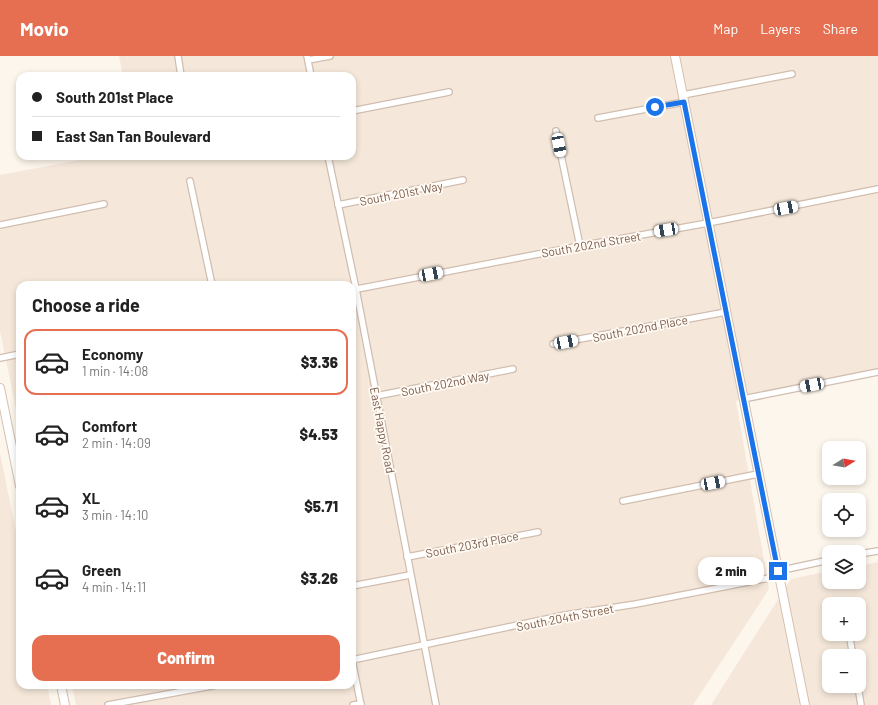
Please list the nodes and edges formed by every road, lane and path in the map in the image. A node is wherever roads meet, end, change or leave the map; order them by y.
1 (178, 56) edge
2 (330, 56) edge
3 (675, 56) edge
4 (308, 58) edge
5 (180, 72) edge
6 (310, 72) edge
7 (792, 74) dead end
8 (449, 92) dead end
9 (683, 99) junction
10 (356, 110) edge
11 (598, 118) dead end
12 (556, 131) dead end
13 (329, 160) edge
14 (463, 180) dead end
15 (190, 181) dead end
16 (878, 190) edge
17 (104, 204) dead end
18 (338, 205) junction
19 (708, 223) junction
20 (0, 225) edge
21 (580, 246) junction
22 (211, 281) edge
23 (352, 281) edge
24 (356, 289) edge
25 (356, 299) edge
26 (726, 312) junction
27 (553, 344) dead end
28 (16, 355) edge
29 (0, 358) edge
30 (514, 369) dead end
31 (878, 372) edge
32 (0, 388) edge
33 (376, 396) junction
34 (743, 399) junction
35 (16, 466) edge
36 (758, 474) junction
37 (623, 501) dead end
38 (538, 532) dead end
39 (878, 550) edge
40 (866, 553) edge
41 (407, 557) junction
42 (822, 562) edge
43 (778, 573) junction
44 (410, 575) junction
45 (356, 585) edge
46 (424, 645) junction
47 (356, 659) edge
48 (356, 680) edge
49 (62, 689) edge
50 (195, 689) edge
51 (859, 693) edge
52 (361, 704) edge
53 (65, 705) edge
54 (108, 705) edge
55 (354, 705) edge
56 (436, 705) edge
57 (805, 705) edge
58 (861, 705) edge

1 - 5 street
2 - 4 street
3 - 9 street
4 - 6 street
7 - 9 street
8 - 10 street
9 - 11 street
9 - 19 street
12 - 21 street
13 - 18 street, East Happy Road
14 - 18 street, South 201st Way
15 - 22 street
16 - 19 street, South 202nd Street
17 - 20 street
18 - 23 street, East Happy Road
19 - 21 street, South 202nd Street
19 - 26 street
21 - 24 street, South 202nd Street
25 - 33 street, East Happy Road
26 - 27 street, South 202nd Place
26 - 34 street
28 - 29 street
30 - 33 street, South 202nd Way
31 - 34 street
32 - 35 street
33 - 41 street, East Happy Road
34 - 36 street
36 - 37 street
36 - 43 street
38 - 41 street, South 203rd Place
39 - 40 street
41 - 44 street, East Happy Road
42 - 43 street, South 204th Street
43 - 46 street, South 204th Street
43 - 57 street
44 - 45 street
44 - 46 street, East Happy Road
46 - 47 street, South 204th Street
46 - 56 street, East Happy Road
48 - 52 street
49 - 53 street
50 - 54 street
51 - 58 street
52 - 55 street

